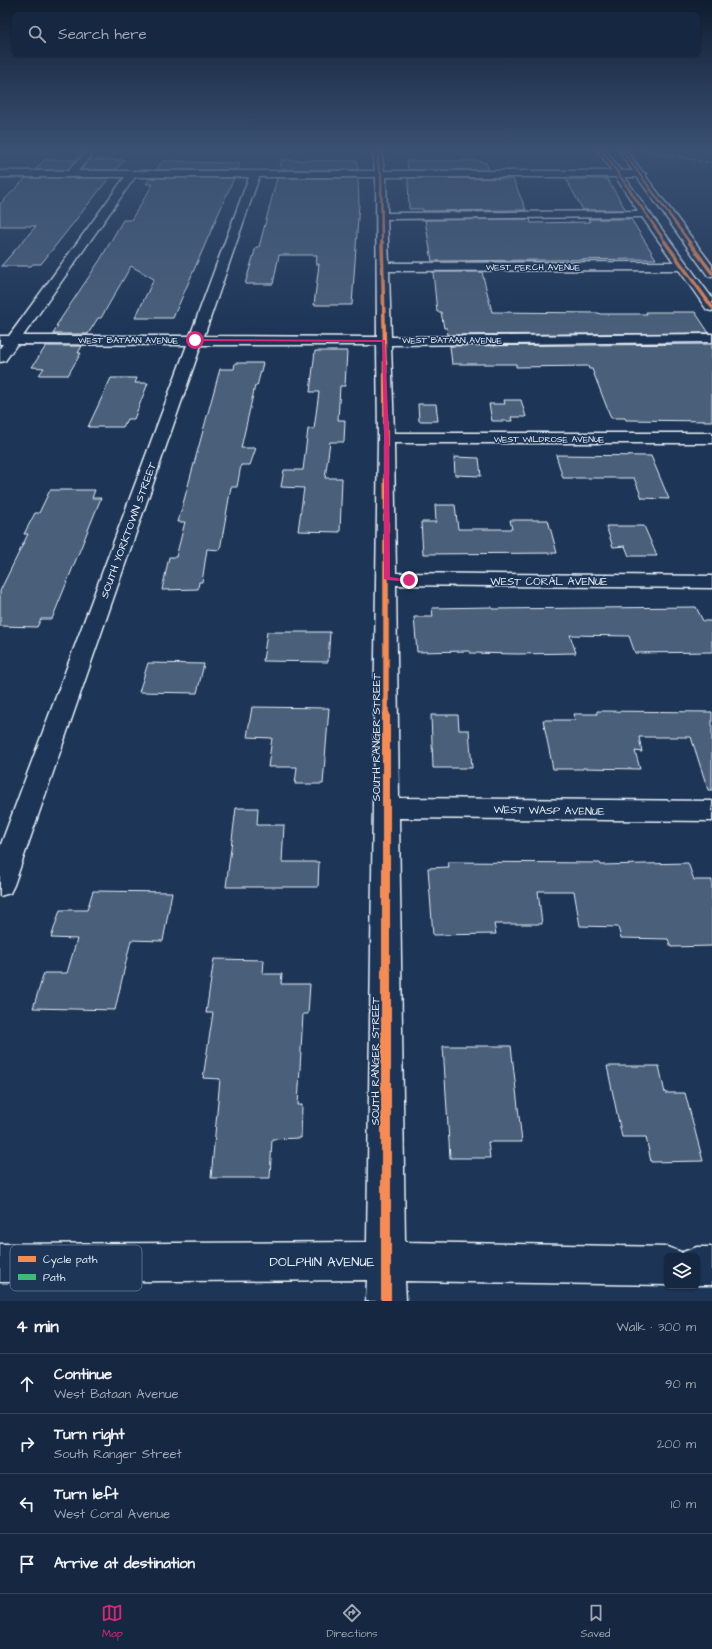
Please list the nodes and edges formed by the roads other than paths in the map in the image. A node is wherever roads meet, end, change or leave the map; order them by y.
1 (104, 211) edge
2 (242, 211) edge
3 (383, 211) edge
4 (643, 211) edge
5 (667, 211) edge
6 (645, 214) junction
7 (383, 216) junction
8 (683, 266) junction
9 (384, 267) junction
10 (711, 271) edge
11 (712, 307) edge
12 (712, 338) edge
13 (6, 340) edge
14 (195, 340) junction
15 (384, 341) junction
16 (0, 358) edge
17 (386, 438) junction
18 (712, 438) edge
19 (387, 579) junction
20 (712, 582) edge
21 (386, 808) junction
22 (712, 811) edge
23 (0, 885) edge
24 (385, 1261) junction
25 (142, 1262) edge
26 (0, 1263) edge
27 (10, 1263) edge
28 (664, 1266) edge
29 (700, 1266) edge
30 (712, 1266) edge
31 (386, 1301) edge

1 - 13 street
2 - 14 street, SOUTH YORKTOWN STREET
3 - 7 street, SOUTH RANGER STREET
4 - 6 street
5 - 10 street
6 - 7 street
6 - 8 street
7 - 9 street, SOUTH RANGER STREET
8 - 9 street, WEST PERCH AVENUE
8 - 11 street
9 - 15 street, SOUTH RANGER STREET
12 - 15 street, WEST BATAAN AVENUE
13 - 14 street, WEST BATAAN AVENUE
13 - 16 street
14 - 15 street, WEST BATAAN AVENUE
14 - 23 street, SOUTH YORKTOWN STREET
15 - 17 street, SOUTH RANGER STREET
17 - 18 street, WEST WILDROSE AVENUE
17 - 19 street, SOUTH RANGER STREET
19 - 20 street, WEST CORAL AVENUE
19 - 21 street, SOUTH RANGER STREET
21 - 22 street, WEST WASP AVENUE
21 - 24 street, SOUTH RANGER STREET
24 - 25 street, DOLPHIN AVENUE
24 - 28 street, DOLPHIN AVENUE
24 - 31 street, SOUTH RANGER STREET
26 - 27 street, DOLPHIN AVENUE
29 - 30 street

